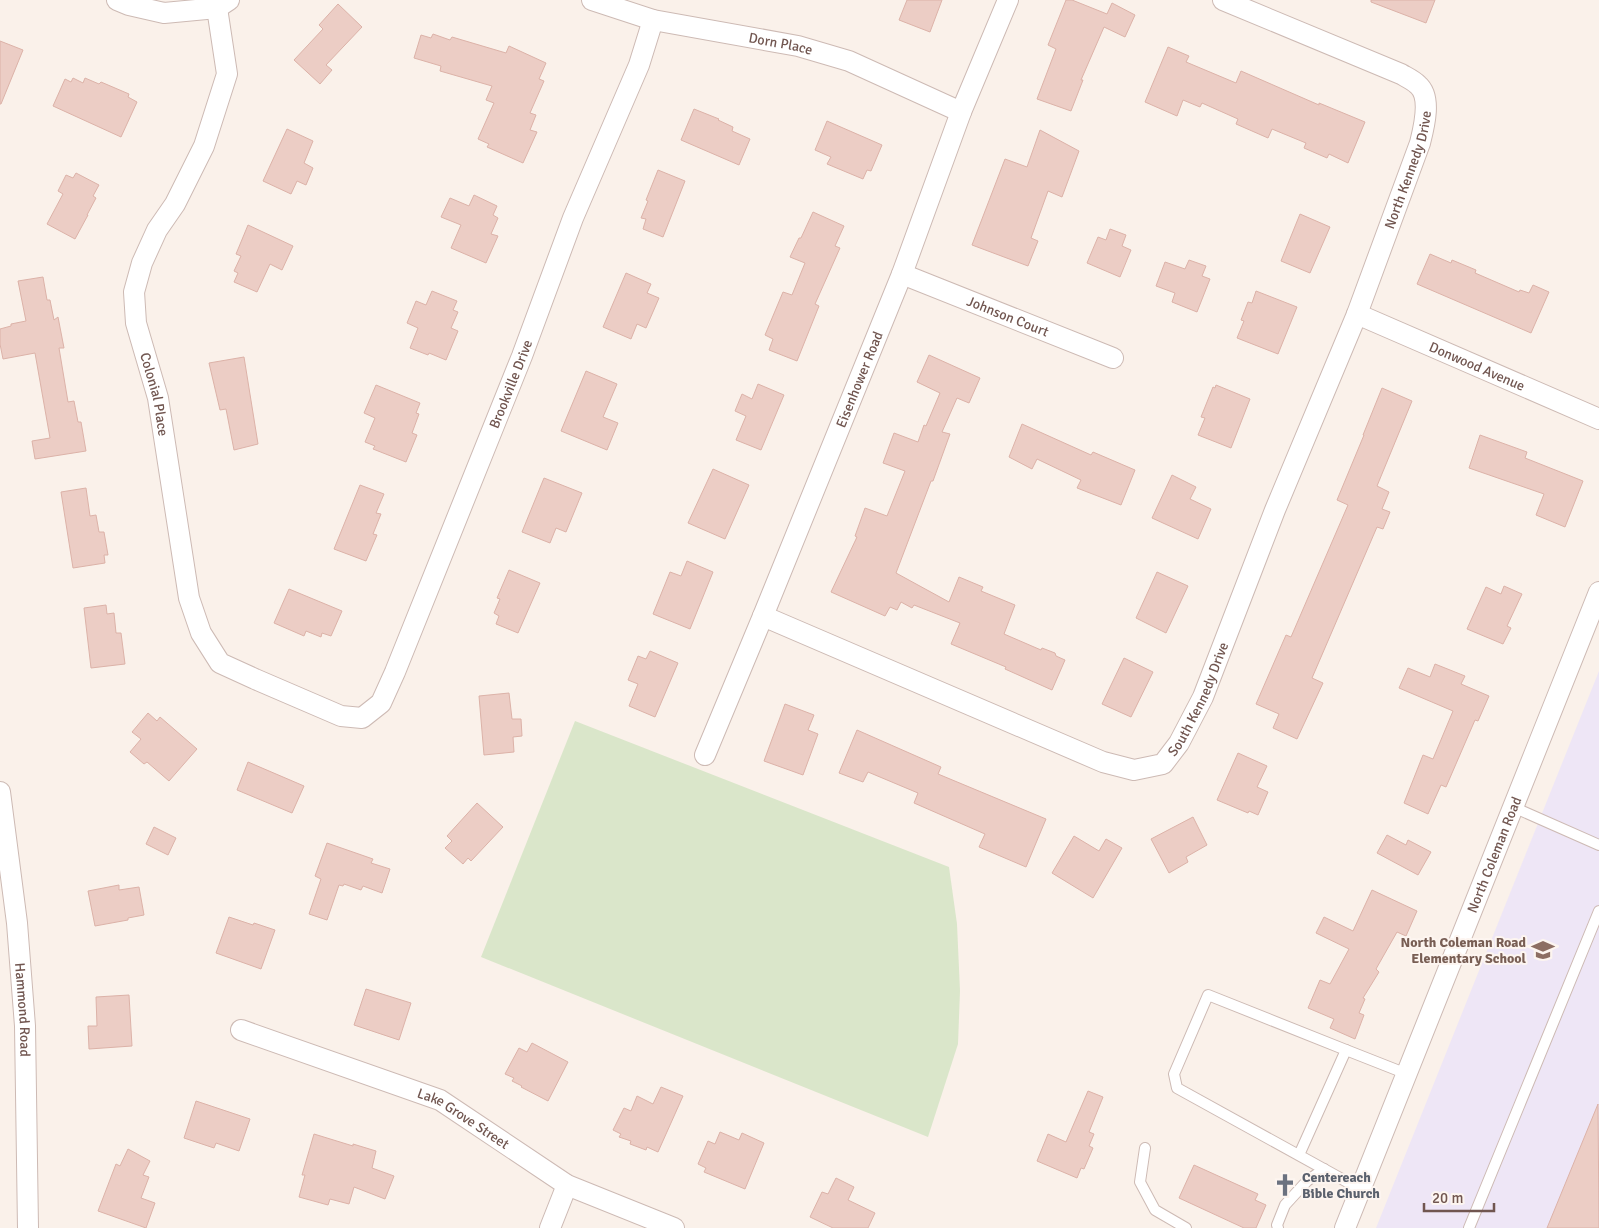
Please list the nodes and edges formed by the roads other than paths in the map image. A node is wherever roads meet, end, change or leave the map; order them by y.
1 (117, 0) edge
2 (592, 0) edge
3 (1008, 0) edge
4 (1223, 0) edge
5 (223, 4) edge
6 (653, 20) junction
7 (960, 112) junction
8 (902, 274) junction
9 (1357, 314) junction
10 (1113, 358) dead end
11 (1599, 419) edge
12 (1599, 592) edge
13 (763, 616) junction
14 (341, 716) joint
15 (705, 755) dead end
16 (0, 792) edge
17 (1513, 807) junction
18 (1599, 846) edge
19 (1599, 911) edge
20 (241, 1030) dead end
21 (1346, 1050) junction
22 (1407, 1074) junction
23 (1145, 1148) dead end
24 (1299, 1155) junction
25 (1324, 1169) junction
26 (567, 1185) junction
27 (1360, 1190) junction
28 (28, 1228) edge
29 (550, 1228) edge
30 (674, 1228) edge
31 (1186, 1228) edge
32 (1278, 1228) edge
33 (1345, 1228) edge
34 (1470, 1228) edge

1 - 5 street
2 - 6 street, Dorn Place
3 - 7 street, Eisenhower Road
4 - 9 street, North Kennedy Drive
5 - 14 street, Colonial Place
6 - 7 street, Dorn Place
6 - 14 street, Brookville Drive
7 - 8 street, Eisenhower Road
8 - 10 street, Johnson Court
8 - 13 street, Eisenhower Road
9 - 11 street, Donwood Avenue
9 - 13 street, South Kennedy Drive
12 - 17 street, North Coleman Road
13 - 15 street, Eisenhower Road
16 - 28 street, Hammond Road
17 - 18 lane
17 - 22 street, North Coleman Road
19 - 34 lane
20 - 26 street, Lake Grove Street
21 - 22 lane
21 - 24 lane
21 - 24 lane
22 - 27 street, North Coleman Road
23 - 31 lane
24 - 25 lane
25 - 27 lane
25 - 32 lane
26 - 29 street
26 - 30 street, Lake Grove Street
27 - 33 street, North Coleman Road

